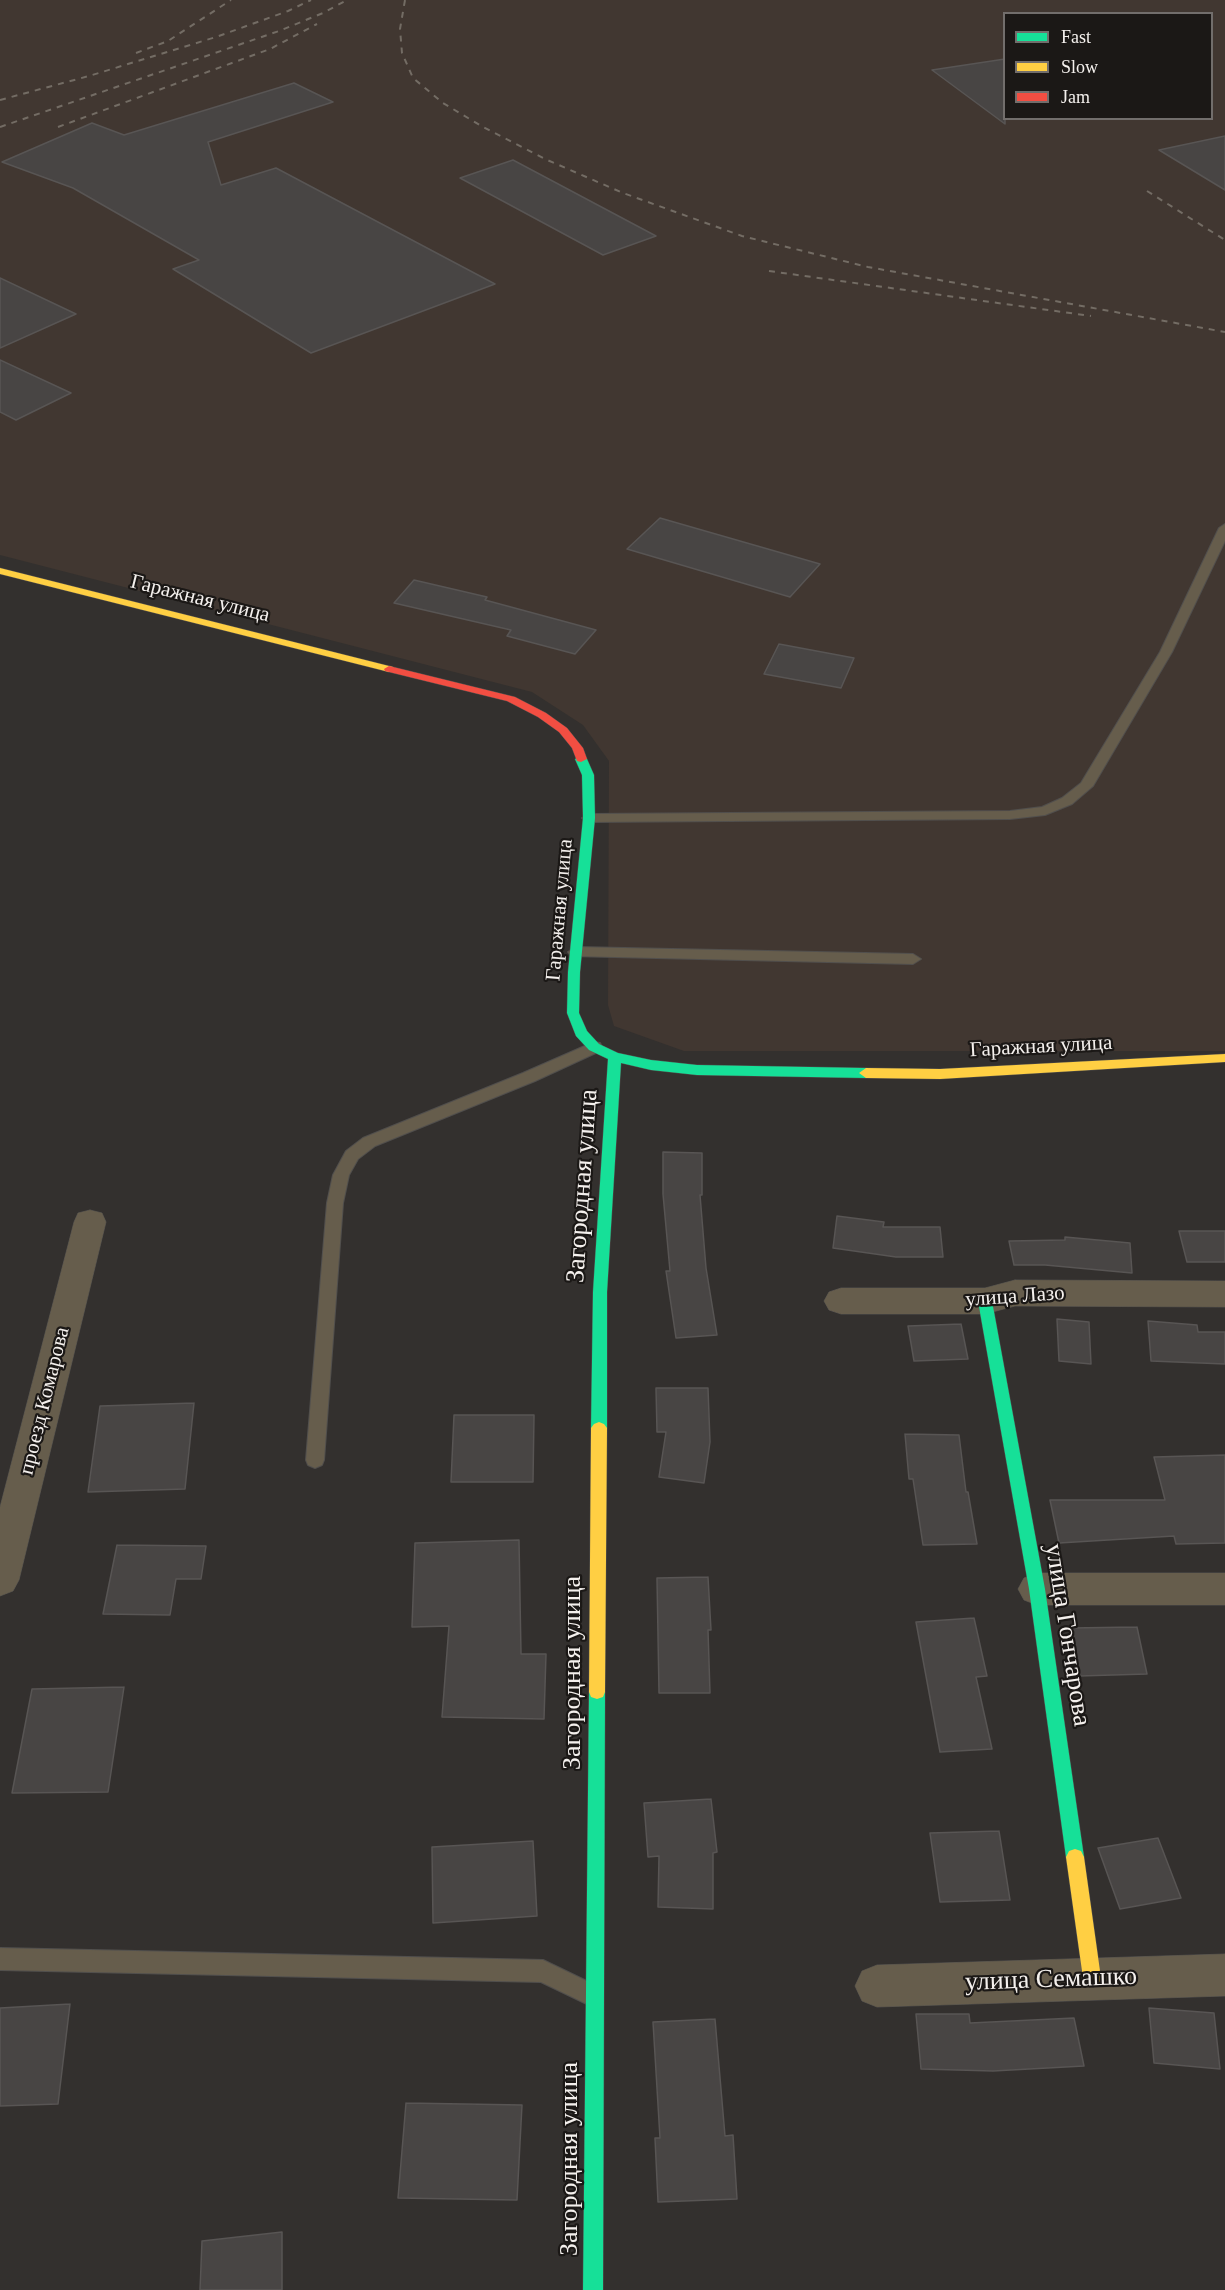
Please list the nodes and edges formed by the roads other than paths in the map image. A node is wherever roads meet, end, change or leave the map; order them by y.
1 (1225, 528) edge
2 (0, 571) edge
3 (589, 818) junction
4 (576, 952) junction
5 (913, 959) dead end
6 (594, 1047) junction
7 (615, 1057) junction
8 (1225, 1058) edge
9 (90, 1222) dead end
10 (1225, 1294) edge
11 (842, 1301) dead end
12 (985, 1302) junction
13 (315, 1460) dead end
14 (0, 1580) edge
15 (1037, 1589) junction
16 (1225, 1589) edge
17 (0, 1959) edge
18 (1225, 1975) edge
19 (1092, 1978) junction
20 (878, 1986) dead end
21 (595, 1997) junction
22 (594, 2290) edge

1 - 3 lane
2 - 3 street, Гаражная улица
3 - 4 street, Гаражная улица
4 - 5 lane
4 - 6 street, Гаражная улица
6 - 7 street, Гаражная улица
6 - 13 lane
7 - 8 street, Гаражная улица
7 - 21 street, Загородная улица
9 - 14 street, проезд Комарова
10 - 12 street, улица Лазо
11 - 12 street, улица Лазо
12 - 15 street, улица Гончарова
15 - 16 street
15 - 19 street, улица Гончарова
17 - 21 lane
18 - 19 street, улица Семашко
19 - 20 street, улица Семашко
21 - 22 street, Загородная улица

